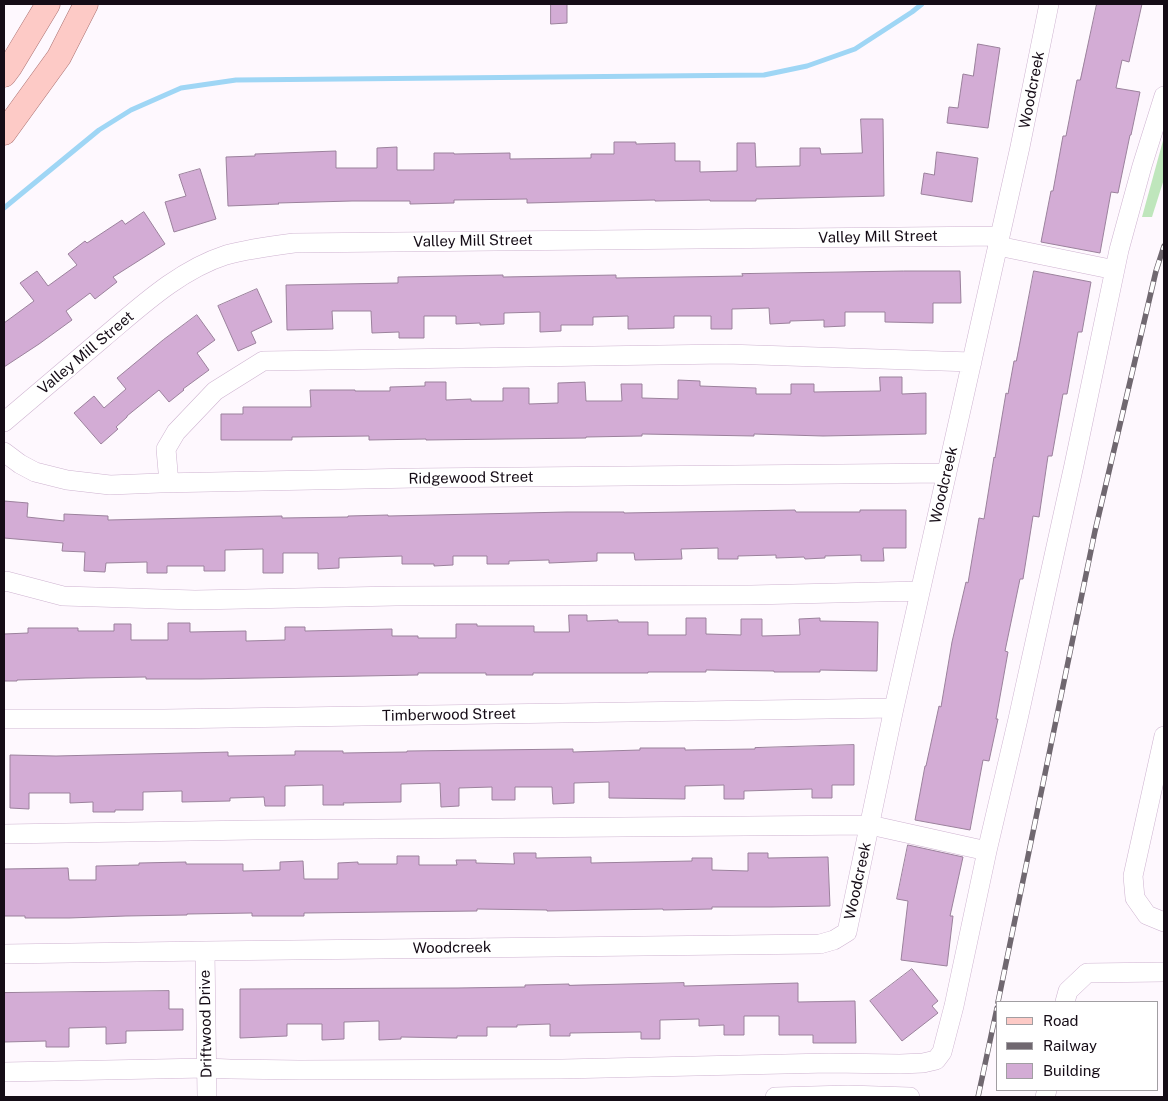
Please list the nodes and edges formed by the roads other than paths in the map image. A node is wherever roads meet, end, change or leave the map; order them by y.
1 (48, 4) edge
2 (86, 4) edge
3 (1049, 4) edge
4 (4, 74) edge
5 (1164, 96) edge
6 (4, 133) edge
7 (999, 241) junction
8 (1115, 270) junction
9 (972, 362) junction
10 (4, 422) edge
11 (4, 452) edge
12 (947, 473) junction
13 (169, 483) junction
14 (4, 582) edge
15 (920, 591) junction
16 (894, 708) junction
17 (4, 719) edge
18 (1164, 736) edge
19 (870, 825) junction
20 (4, 834) edge
21 (987, 852) junction
22 (1164, 922) edge
23 (205, 951) junction
24 (4, 954) edge
25 (1164, 972) edge
26 (1065, 1001) edge
27 (206, 1068) junction
28 (4, 1072) edge
29 (850, 1096) edge
30 (207, 1097) edge
31 (775, 1097) edge
32 (910, 1097) edge

1 - 4 main road
2 - 6 main road
3 - 7 street, Woodcreek
5 - 8 street
7 - 8 street, Valley Mill Street
7 - 9 street, Woodcreek
7 - 10 street, Valley Mill Street
8 - 21 street
9 - 12 street, Woodcreek
9 - 13 street
11 - 13 street, Ridgewood Street
12 - 13 street, Ridgewood Street
12 - 15 street, Woodcreek
14 - 15 street
15 - 16 street, Woodcreek
16 - 17 street, Timberwood Street
16 - 19 street, Woodcreek
18 - 22 street
19 - 20 street
19 - 21 street
19 - 23 street, Woodcreek
21 - 27 street
23 - 24 street, Woodcreek
23 - 27 street, Driftwood Drive
25 - 26 street
27 - 28 street
27 - 30 street, Driftwood Drive
29 - 31 street
29 - 32 street

